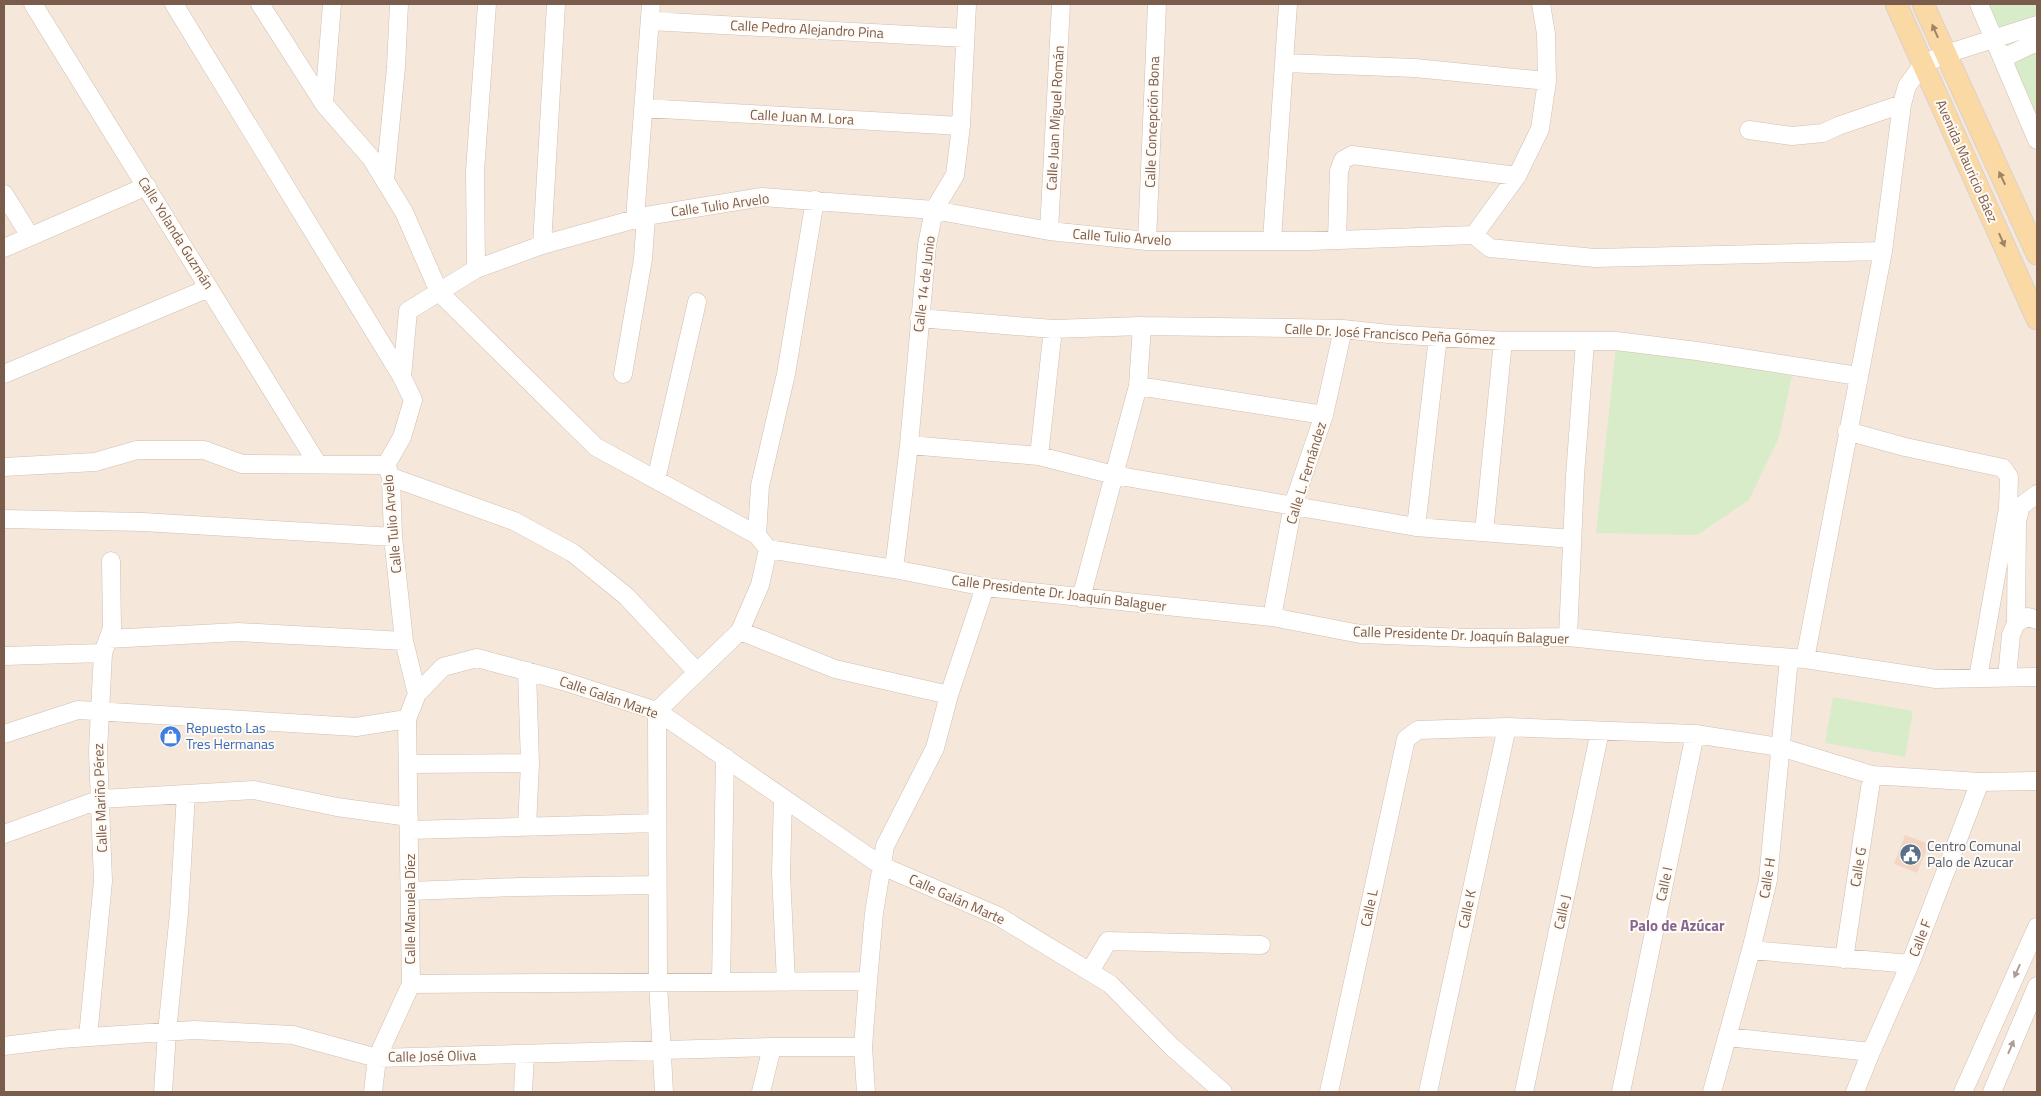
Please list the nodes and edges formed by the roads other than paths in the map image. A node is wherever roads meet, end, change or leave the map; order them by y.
1 (33, 4) edge
2 (174, 4) edge
3 (260, 4) edge
4 (332, 4) edge
5 (400, 4) edge
6 (487, 4) edge
7 (556, 4) edge
8 (967, 4) edge
9 (1061, 4) edge
10 (1156, 4) edge
11 (1288, 4) edge
12 (1541, 4) edge
13 (1896, 4) edge
14 (1923, 4) edge
15 (1979, 4) edge
16 (650, 12) edge
17 (2037, 25) edge
18 (965, 38) junction
19 (1996, 40) junction
20 (2037, 42) edge
21 (1946, 54) junction
22 (2003, 58) junction
23 (1284, 63) junction
24 (1924, 64) junction
25 (1547, 81) junction
26 (324, 104) junction
27 (1902, 104) junction
28 (643, 108) junction
29 (961, 126) junction
30 (1749, 130) dead end
31 (2037, 140) edge
32 (1517, 176) junction
33 (385, 180) junction
34 (147, 186) junction
35 (4, 194) edge
36 (816, 200) junction
37 (934, 210) junction
38 (641, 218) junction
39 (1049, 232) junction
40 (1474, 235) junction
41 (30, 236) junction
42 (1272, 240) junction
43 (1337, 240) junction
44 (1147, 241) junction
45 (542, 245) junction
46 (4, 248) edge
47 (1883, 251) junction
48 (2037, 254) edge
49 (476, 269) junction
50 (209, 288) junction
51 (439, 292) junction
52 (697, 302) dead end
53 (919, 318) junction
54 (2037, 319) edge
55 (1142, 326) junction
56 (1053, 329) junction
57 (1343, 329) junction
58 (1438, 337) junction
59 (1503, 341) junction
60 (1585, 342) junction
61 (4, 374) edge
62 (623, 374) dead end
63 (1858, 376) junction
64 (402, 377) junction
65 (1138, 386) junction
66 (1324, 415) junction
67 (1847, 431) junction
68 (909, 445) junction
69 (1039, 456) junction
70 (317, 464) junction
71 (4, 467) edge
72 (389, 471) junction
73 (1114, 475) junction
74 (656, 480) junction
75 (2037, 494) edge
76 (1293, 506) junction
77 (4, 519) edge
78 (1416, 527) junction
79 (1484, 532) junction
80 (757, 535) junction
81 (393, 537) junction
82 (1572, 539) junction
83 (768, 549) junction
84 (111, 561) dead end
85 (894, 569) junction
86 (985, 587) junction
87 (1081, 598) junction
88 (1272, 617) junction
89 (2037, 620) edge
90 (2016, 623) junction
91 (740, 631) junction
92 (1568, 637) junction
93 (404, 641) junction
94 (106, 646) junction
95 (4, 656) edge
96 (1797, 658) junction
97 (527, 671) junction
98 (697, 672) junction
99 (2008, 677) junction
100 (2037, 677) edge
101 (1978, 678) junction
102 (417, 694) junction
103 (949, 695) junction
104 (657, 711) junction
105 (99, 712) junction
106 (407, 719) junction
107 (1507, 726) junction
108 (1600, 732) junction
109 (4, 734) edge
110 (1695, 734) junction
111 (1780, 747) junction
112 (725, 757) junction
113 (530, 763) junction
114 (408, 764) junction
115 (1872, 775) junction
116 (2037, 781) edge
117 (1980, 782) junction
118 (186, 794) junction
119 (783, 798) junction
120 (101, 799) junction
121 (657, 822) junction
122 (409, 824) junction
123 (527, 827) junction
124 (4, 834) edge
125 (882, 866) junction
126 (657, 886) junction
127 (410, 891) junction
128 (2037, 926) edge
129 (1261, 945) dead end
130 (1751, 950) junction
131 (1844, 959) junction
132 (1910, 964) junction
133 (1090, 971) junction
134 (868, 981) junction
135 (658, 982) junction
136 (721, 982) junction
137 (786, 982) junction
138 (411, 984) junction
139 (2037, 986) edge
140 (167, 1032) junction
141 (88, 1037) junction
142 (1727, 1037) junction
143 (4, 1046) edge
144 (772, 1047) junction
145 (863, 1047) junction
146 (662, 1051) junction
147 (1870, 1052) junction
148 (525, 1054) junction
149 (377, 1058) junction
150 (163, 1092) edge
151 (374, 1092) edge
152 (523, 1092) edge
153 (664, 1092) edge
154 (761, 1092) edge
155 (866, 1092) edge
156 (1223, 1092) edge
157 (1329, 1092) edge
158 (1428, 1092) edge
159 (1524, 1092) edge
160 (1621, 1092) edge
161 (1712, 1092) edge
162 (1855, 1092) edge
163 (1963, 1092) edge
164 (1992, 1092) edge

1 - 34 street, Calle Yolanda Guzmán
2 - 64 street
3 - 26 street
4 - 26 street
5 - 33 street
6 - 49 street
7 - 45 street
8 - 18 street, Calle 14 de Junio
9 - 39 street, Calle Juan Miguel Román
10 - 44 street, Calle Concepción Bona
11 - 23 street
12 - 25 street
13 - 24 main road, Avenida Mauricio Báez
21 -> 14 main road, Avenida Mauricio Báez
15 - 19 street
16 - 18 street, Calle Pedro Alejandro Pina
16 - 28 street
17 - 19 street
18 - 29 street, Calle 14 de Junio
19 - 21 street
19 - 22 street
20 - 22 street
21 - 24 street
48 -> 21 main road, Avenida Mauricio Báez
22 - 31 street
23 - 25 street
23 - 42 street
24 - 27 street, Calle H
24 -> 54 main road, Avenida Mauricio Báez
25 - 32 street
26 - 33 street
27 - 30 street
27 - 47 street, Calle H
28 - 29 street, Calle Juan M. Lora
28 - 38 street
29 - 37 street, Calle 14 de Junio
32 - 40 street
32 - 43 street
33 - 51 street
34 - 41 street
34 - 50 street, Calle Yolanda Guzmán
35 - 41 street
36 - 37 street, Calle Tulio Arvelo
36 - 38 street, Calle Tulio Arvelo
36 - 80 street
37 - 39 street, Calle Tulio Arvelo
37 - 53 street, Calle 14 de Junio
38 - 45 street, Calle Tulio Arvelo
38 - 62 street
39 - 44 street, Calle Tulio Arvelo
40 - 43 street, Calle Tulio Arvelo
40 - 47 street
41 - 46 street
42 - 43 street, Calle Tulio Arvelo
42 - 44 street, Calle Tulio Arvelo
45 - 49 street, Calle Tulio Arvelo
47 - 63 street, Calle H
49 - 51 street, Calle Tulio Arvelo
50 - 61 street
50 - 70 street, Calle Yolanda Guzmán
51 - 64 street, Calle Tulio Arvelo
51 - 74 street
52 - 74 street
53 - 56 street, Calle Dr. José Francisco Peña Gómez
53 - 68 street, Calle 14 de Junio
55 - 56 street, Calle Dr. José Francisco Peña Gómez
55 - 57 street, Calle Dr. José Francisco Peña Gómez
55 - 65 street
56 - 69 street
57 - 58 street, Calle Dr. José Francisco Peña Gómez
57 - 66 street, Calle L. Fernández
58 - 59 street, Calle Dr. José Francisco Peña Gómez
58 - 78 street
59 - 60 street, Calle Dr. José Francisco Peña Gómez
59 - 79 street
60 - 63 street, Calle Dr. José Francisco Peña Gómez
60 - 82 street
63 - 67 street, Calle H
64 - 72 street, Calle Tulio Arvelo
65 - 66 street
65 - 73 street
66 - 76 street, Calle L. Fernández
67 - 96 street, Calle H
67 - 101 street
68 - 69 street
68 - 85 street, Calle 14 de Junio
69 - 73 street
70 - 71 street
70 - 72 street
72 - 81 street, Calle Tulio Arvelo
72 - 98 street
73 - 76 street
73 - 87 street
74 - 80 street
75 - 90 street
76 - 78 street
76 - 88 street, Calle L. Fernández
77 - 81 street
78 - 79 street
79 - 82 street
80 - 83 street
81 - 93 street, Calle Tulio Arvelo
82 - 92 street
83 - 85 street, Calle Presidente Dr. Joaquín Balaguer
83 - 91 street
84 - 94 street, Calle Mariño Pérez
85 - 86 street, Calle Presidente Dr. Joaquín Balaguer
86 - 87 street, Calle Presidente Dr. Joaquín Balaguer
86 - 103 street
87 - 88 street, Calle Presidente Dr. Joaquín Balaguer
88 - 92 street, Calle Presidente Dr. Joaquín Balaguer
89 - 90 street
90 - 99 street
91 - 98 street
91 - 103 street
92 - 96 street, Calle Presidente Dr. Joaquín Balaguer
93 - 94 street
93 - 102 street, Calle Tulio Arvelo
94 - 95 street
94 - 105 street, Calle Mariño Pérez
96 - 101 street, Calle Presidente Dr. Joaquín Balaguer
96 - 111 street, Calle H
97 - 102 street, Calle Galán Marte
97 - 104 street, Calle Galán Marte
97 - 113 street
98 - 104 street
99 - 100 street, Calle Presidente Dr. Joaquín Balaguer
99 - 101 street, Calle Presidente Dr. Joaquín Balaguer
102 - 106 street, Calle Galán Marte
103 - 125 street
104 - 112 street, Calle Galán Marte
104 - 121 street
105 - 106 street
105 - 109 street
105 - 120 street, Calle Mariño Pérez
106 - 114 street, Calle Manuela Díez
107 - 108 street
107 - 157 street, Calle L
107 - 158 street, Calle K
108 - 110 street
108 - 159 street, Calle J
110 - 111 street
110 - 160 street, Calle I
111 - 115 street
111 - 130 street, Calle H
112 - 119 street, Calle Galán Marte
112 - 136 street
113 - 114 street
113 - 123 street
114 - 122 street, Calle Manuela Díez
115 - 117 street
115 - 131 street, Calle G
116 - 117 street
117 - 132 street, Calle F
118 - 120 street
118 - 122 street
118 - 140 street
119 - 125 street, Calle Galán Marte
119 - 137 street
120 - 124 street
120 - 141 street, Calle Mariño Pérez
121 - 123 street
121 - 126 street
122 - 123 street
122 - 127 street, Calle Manuela Díez
125 - 133 street, Calle Galán Marte
125 - 134 street
126 - 127 street
126 - 135 street
127 - 138 street, Calle Manuela Díez
128 -> 163 street
129 - 133 street
130 - 131 street
130 - 142 street, Calle H
131 - 132 street
132 - 147 street, Calle F
133 - 156 street, Calle Galán Marte
134 - 137 street
134 - 145 street
135 - 136 street
135 - 138 street
135 - 146 street
136 - 137 street
138 - 149 street, Calle Manuela Díez
164 -> 139 street
140 - 141 street, Calle José Oliva
140 - 149 street, Calle José Oliva
140 - 150 street
141 - 143 street, Calle José Oliva
142 - 147 street
142 - 161 street, Calle H
144 - 145 street, Calle José Oliva
144 - 146 street, Calle José Oliva
144 - 154 street
145 - 155 street
146 - 148 street, Calle José Oliva
146 - 153 street
147 - 162 street, Calle F
148 - 149 street, Calle José Oliva
148 - 152 street
149 - 151 street, Calle Manuela Díez

